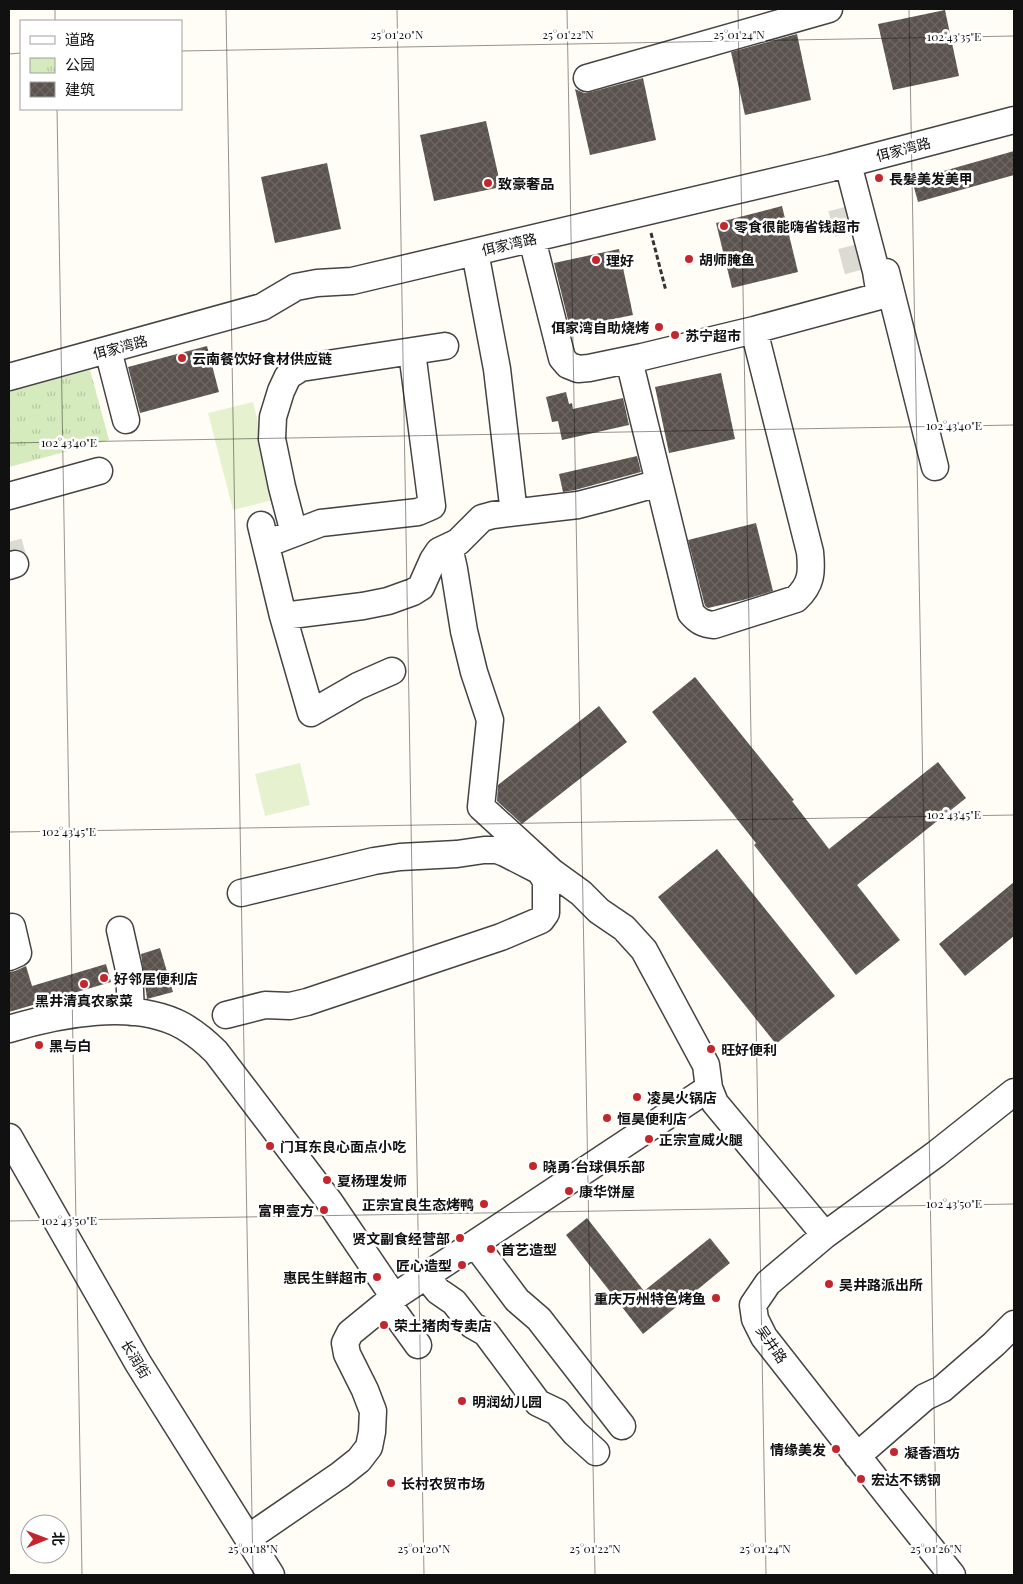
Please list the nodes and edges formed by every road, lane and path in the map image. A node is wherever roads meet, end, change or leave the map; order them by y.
1 (829, 9) edge
2 (587, 78) dead end
3 (1014, 120) edge
4 (846, 164) junction
5 (841, 208) tunnel mouth
6 (532, 239) junction
7 (654, 246) dead end
8 (467, 255) junction
9 (666, 291) dead end
10 (465, 298) dead end
11 (754, 330) junction
12 (445, 346) dead end
13 (108, 350) junction
14 (412, 352) junction
15 (629, 360) junction
16 (9, 377) edge
17 (126, 420) dead end
18 (935, 467) dead end
19 (99, 471) dead end
20 (660, 483) junction
21 (9, 496) edge
22 (513, 505) dead end
23 (294, 533) junction
24 (449, 547) junction
25 (283, 616) junction
26 (392, 671) dead end
27 (241, 893) dead end
28 (589, 901) junction
29 (547, 906) junction
30 (9, 928) edge
31 (120, 930) dead end
32 (9, 957) edge
33 (130, 1012) junction
34 (226, 1015) dead end
35 (9, 1029) edge
36 (709, 1088) junction
37 (1014, 1092) edge
38 (9, 1138) edge
39 (825, 1236) junction
40 (475, 1244) junction
41 (433, 1262) junction
42 (391, 1300) junction
43 (1014, 1324) edge
44 (418, 1345) dead end
45 (622, 1426) dead end
46 (596, 1452) dead end
47 (857, 1456) junction
48 (248, 1538) junction
49 (271, 1575) edge
50 (952, 1575) edge

1 - 2 street
3 - 4 street, 佴家湾路
4 - 5 street
4 - 6 street, 佴家湾路
4 - 11 street
4 - 18 street
6 - 8 street, 佴家湾路
6 - 15 street
7 - 9 path
8 - 10 street
8 - 13 street, 佴家湾路
8 - 22 street
11 - 15 street
11 - 20 street
12 - 14 street
13 - 16 street, 佴家湾路
13 - 17 street
14 - 23 street
14 - 23 street
15 - 20 street
19 - 21 street
20 - 24 street
23 - 25 street
24 - 25 street
24 - 28 street
25 - 26 street
27 - 29 street
28 - 29 street
28 - 36 street
29 - 34 street
30 - 32 street
31 - 33 street
33 - 35 street
33 - 42 street
36 - 39 street
36 - 40 street
37 - 39 street, 吴井路
38 - 48 street, 长润街
39 - 47 street, 吴井路
40 - 41 street
40 - 45 street
41 - 42 street
41 - 46 street
42 - 44 street
42 - 48 street
43 - 47 street
47 - 50 street, 吴井路
48 - 49 street, 长润街

